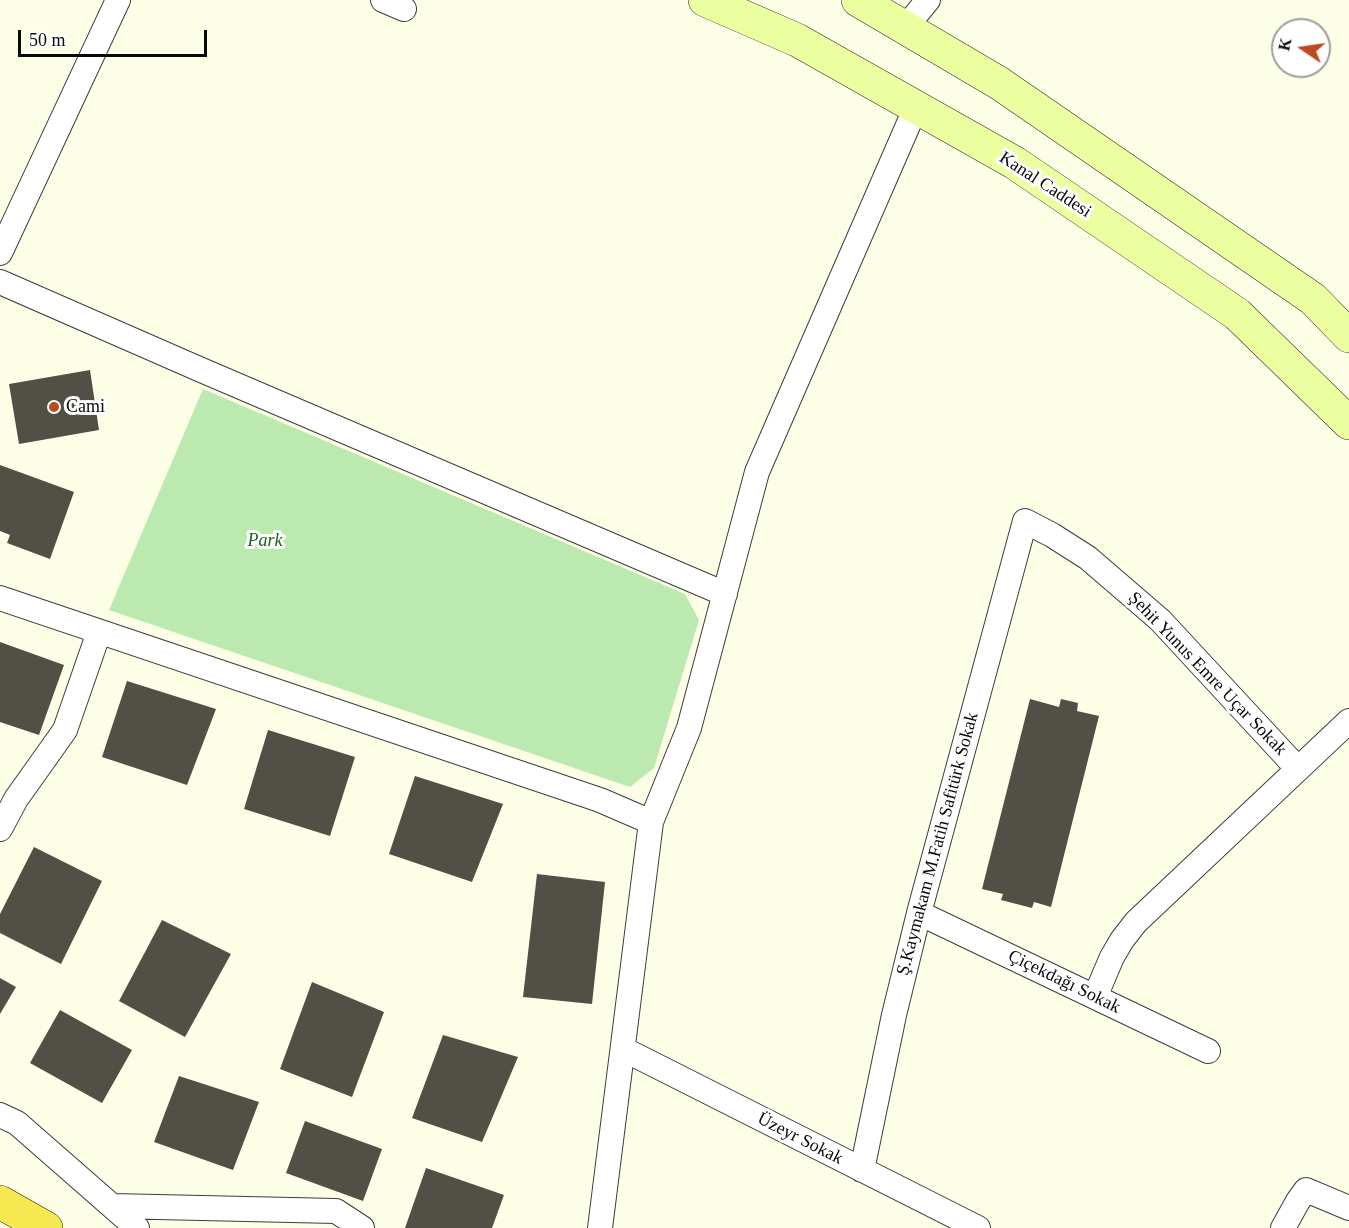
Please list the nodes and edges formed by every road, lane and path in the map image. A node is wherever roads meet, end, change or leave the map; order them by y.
1 (118, 0) edge
2 (705, 0) edge
3 (858, 0) edge
4 (928, 0) edge
5 (905, 28) junction
6 (916, 107) junction
7 (0, 253) edge
8 (0, 282) edge
9 (1349, 336) edge
10 (1349, 423) edge
11 (1025, 521) joint
12 (725, 594) junction
13 (0, 598) edge
14 (99, 632) junction
15 (1349, 721) edge
16 (1298, 770) junction
17 (651, 822) junction
18 (0, 829) edge
19 (919, 913) junction
20 (1095, 997) junction
21 (622, 1049) junction
22 (1208, 1051) dead end
23 (0, 1115) edge
24 (862, 1170) junction
25 (0, 1202) edge
26 (112, 1206) junction
27 (1349, 1208) edge
28 (46, 1228) edge
29 (137, 1228) edge
30 (362, 1228) edge
31 (600, 1228) edge
32 (978, 1228) edge
33 (1283, 1228) edge

1 - 7 street
2 - 6 main road, Kanal Caddesi
3 - 5 main road
4 - 5 street
5 - 9 main road
6 - 10 main road, Kanal Caddesi
6 - 12 street
8 - 12 street
11 - 16 street, Şehit Yunus Emre Uçar Sokak
11 - 19 street, Ş.Kaymakam M.Fatih Safitürk Sokak
12 - 17 street
13 - 14 street
14 - 17 street
14 - 18 street
15 - 16 street
16 - 20 street
17 - 21 street
19 - 20 street, Çiçekdağı Sokak
19 - 24 street, Ş.Kaymakam M.Fatih Safitürk Sokak
20 - 22 street, Çiçekdağı Sokak
21 - 24 street, Üzeyr Sokak
21 - 31 street
23 - 26 street
24 - 32 street, Üzeyr Sokak
25 - 28 highway
26 - 29 street
26 - 30 street
27 - 33 street

